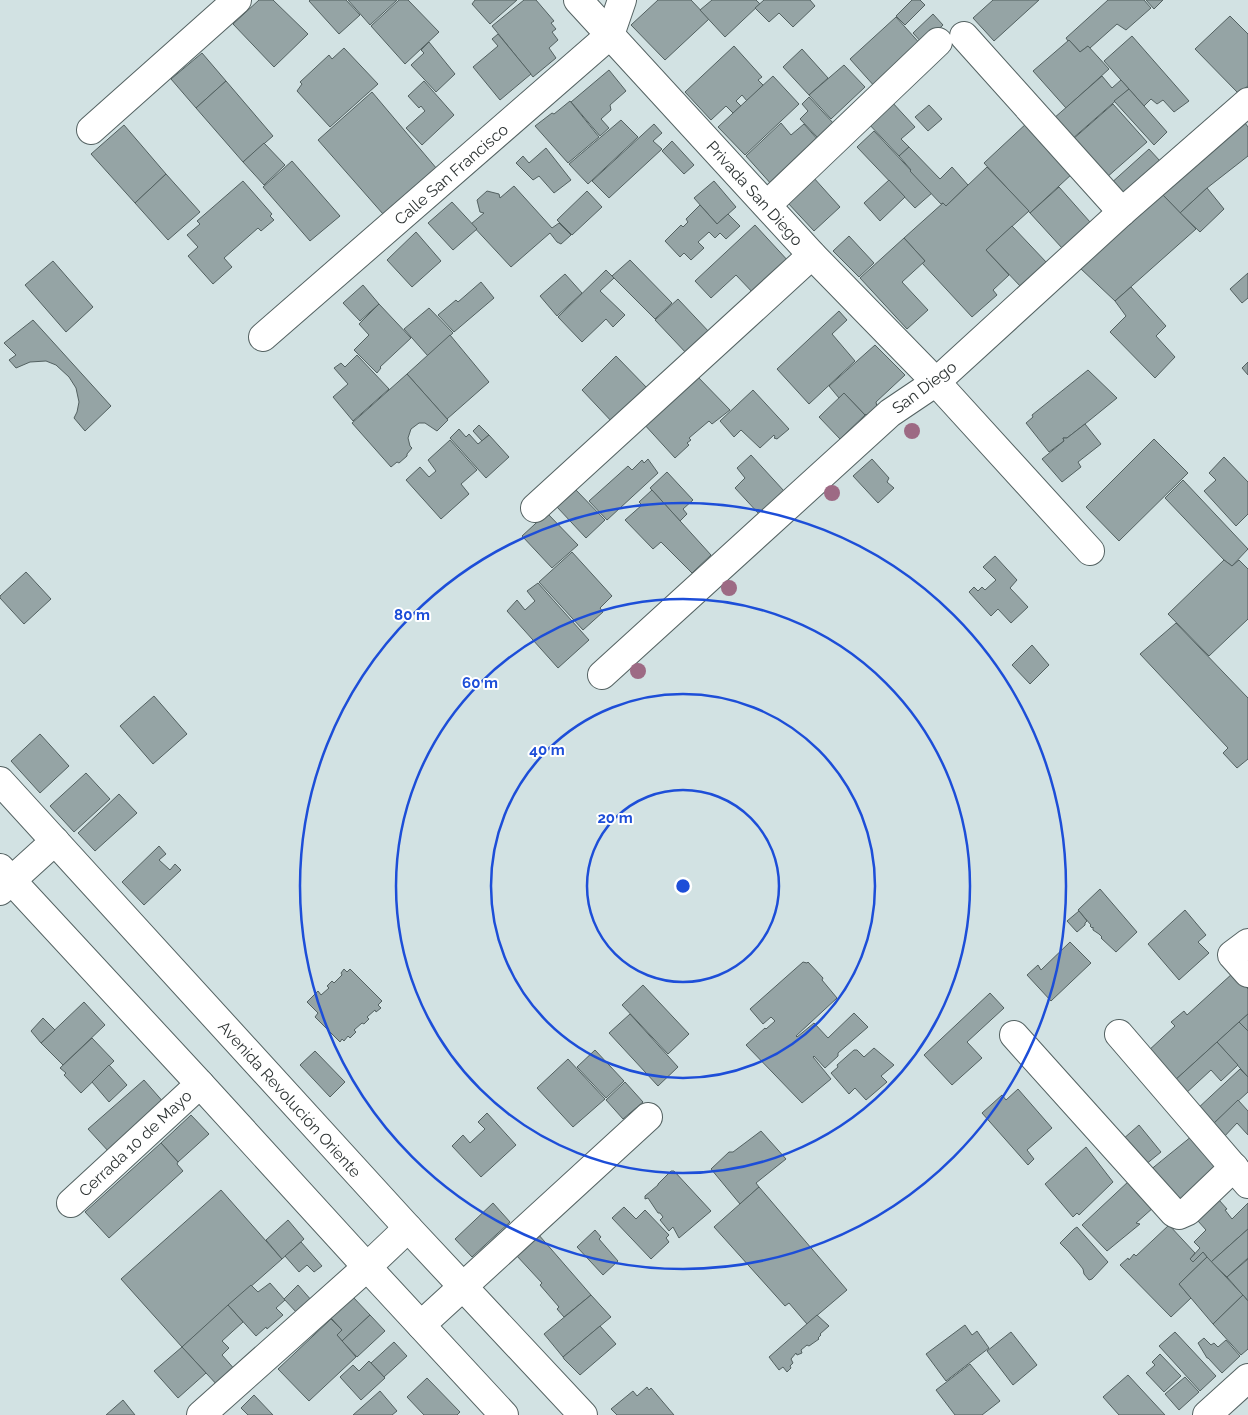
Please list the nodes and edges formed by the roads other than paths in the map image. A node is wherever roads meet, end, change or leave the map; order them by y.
1 (237, 0) edge
2 (578, 0) edge
3 (622, 0) edge
4 (610, 35) junction
5 (964, 36) dead end
6 (938, 42) dead end
7 (1248, 102) edge
8 (91, 130) dead end
9 (767, 205) junction
10 (1122, 212) junction
11 (812, 256) junction
12 (264, 337) dead end
13 (936, 382) junction
14 (534, 508) dead end
15 (1090, 551) dead end
16 (602, 676) dead end
17 (0, 781) edge
18 (55, 841) junction
19 (4, 880) edge
20 (1248, 943) edge
21 (1248, 973) edge
22 (1118, 1034) dead end
23 (1014, 1035) dead end
24 (200, 1084) junction
25 (648, 1117) dead end
26 (1241, 1176) edge
27 (71, 1203) dead end
28 (408, 1228) junction
29 (367, 1267) junction
30 (463, 1286) junction
31 (421, 1325) junction
32 (1248, 1378) edge
33 (201, 1415) edge
34 (504, 1415) edge
35 (583, 1415) edge
36 (1207, 1415) edge

1 - 8 street
2 - 4 street, Privada San Diego
3 - 4 street, Calle San Francisco
4 - 9 street, Privada San Diego
4 - 12 street, Calle San Francisco
5 - 10 street
6 - 9 street
7 - 10 street, San Diego
9 - 11 street, Privada San Diego
10 - 13 street, San Diego
11 - 13 street, Privada San Diego
11 - 14 street
13 - 15 street, Privada San Diego
13 - 16 street, San Diego
17 - 18 street, Avenida Revolución Oriente
18 - 19 street
18 - 28 street, Avenida Revolución Oriente
19 - 24 street
20 - 21 street
22 - 26 street
23 - 26 street
24 - 27 street, Cerrada 10 de Mayo
24 - 29 street
25 - 30 street
28 - 29 street
28 - 30 street, Avenida Revolución Oriente
29 - 31 street
29 - 33 street
30 - 31 street
30 - 35 street, Avenida Revolución Oriente
31 - 34 street
32 - 36 street

